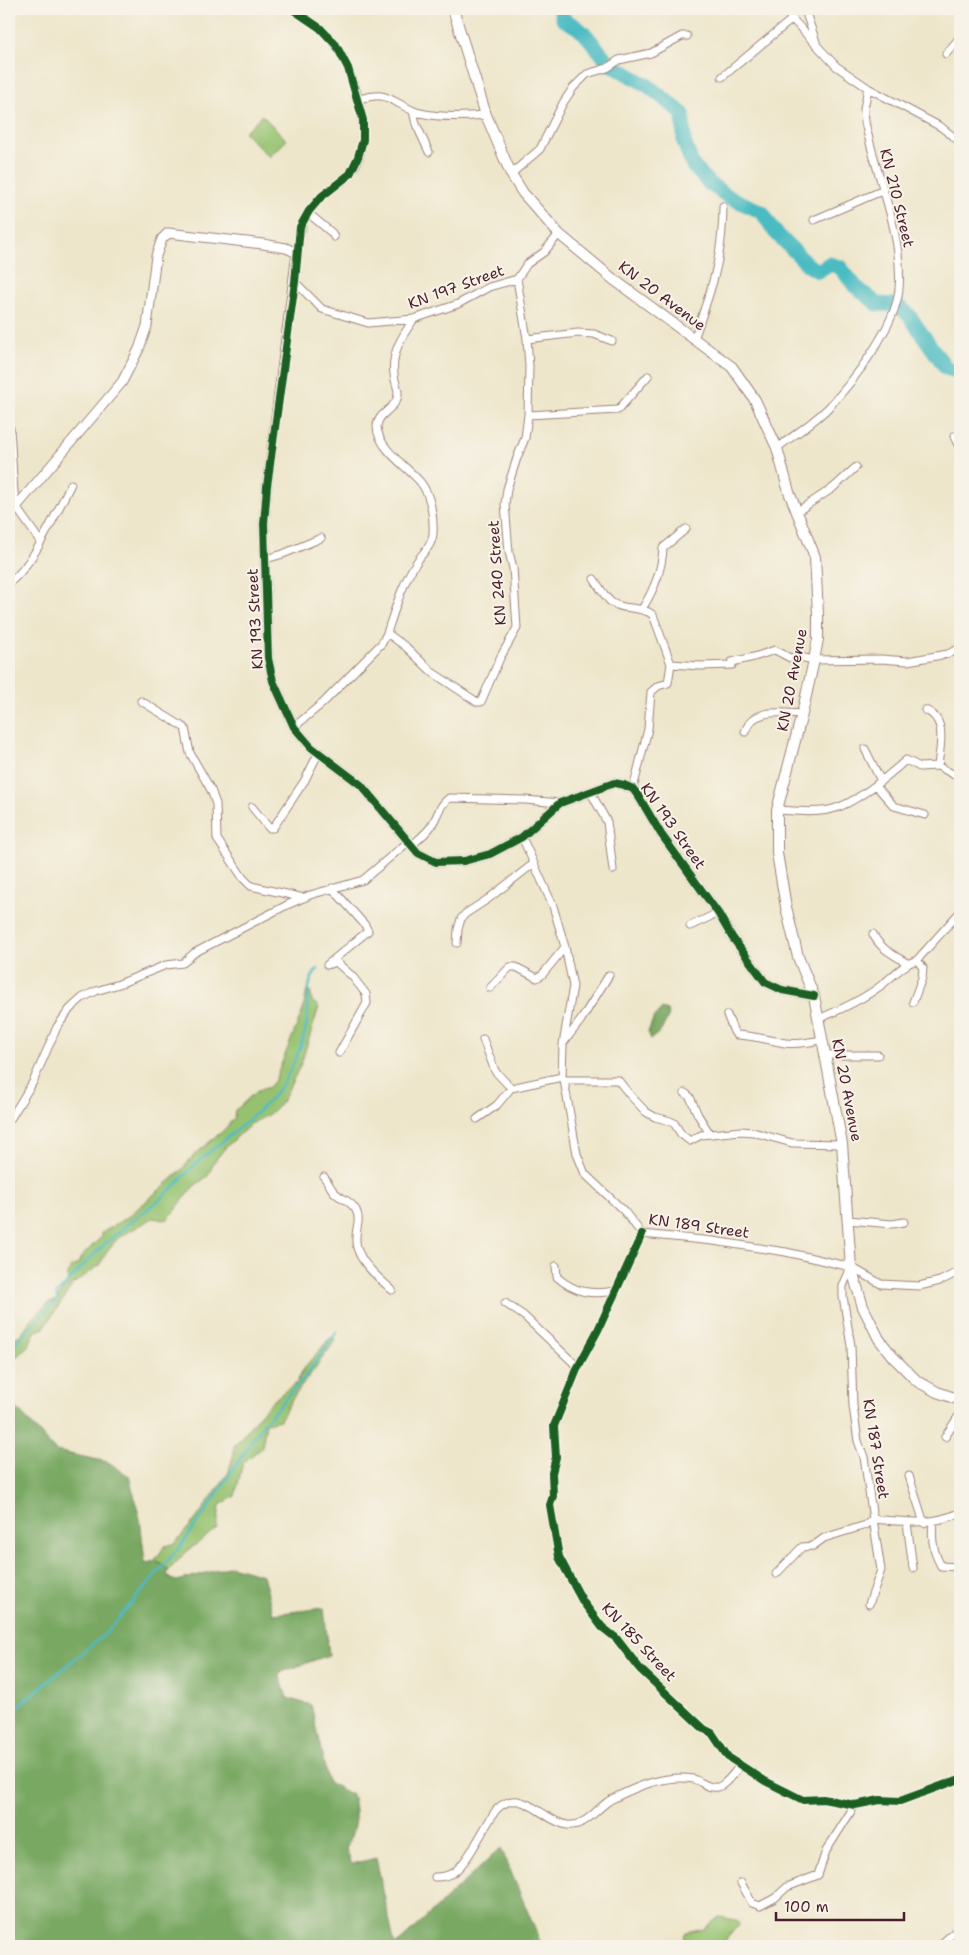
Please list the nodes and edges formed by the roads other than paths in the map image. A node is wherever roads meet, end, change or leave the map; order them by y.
1 (292, 9) edge
2 (453, 9) edge
3 (783, 9) edge
4 (808, 9) edge
5 (792, 20) junction
6 (687, 36) dead end
7 (960, 37) edge
8 (817, 44) junction
9 (946, 54) dead end
10 (722, 77) dead end
11 (868, 88) junction
12 (357, 99) junction
13 (413, 111) junction
14 (486, 115) junction
15 (960, 142) edge
16 (428, 152) dead end
17 (512, 174) junction
18 (884, 190) junction
19 (722, 206) dead end
20 (308, 213) junction
21 (814, 220) dead end
22 (560, 234) junction
23 (334, 237) dead end
24 (297, 253) junction
25 (517, 279) junction
26 (295, 282) junction
27 (414, 319) junction
28 (694, 339) junction
29 (527, 340) junction
30 (612, 341) dead end
31 (648, 376) dead end
32 (528, 415) junction
33 (9, 428) edge
34 (954, 436) dead end
35 (778, 448) junction
36 (960, 449) edge
37 (856, 467) dead end
38 (71, 484) dead end
39 (13, 510) edge
40 (798, 511) junction
41 (686, 529) dead end
42 (321, 538) dead end
43 (40, 542) junction
44 (266, 559) junction
45 (594, 579) dead end
46 (9, 583) edge
47 (642, 609) junction
48 (387, 634) junction
49 (960, 648) edge
50 (814, 660) junction
51 (671, 664) junction
52 (141, 701) dead end
53 (925, 710) dead end
54 (802, 714) junction
55 (294, 727) junction
56 (745, 732) dead end
57 (865, 749) dead end
58 (319, 752) junction
59 (938, 766) junction
60 (960, 778) edge
61 (878, 784) junction
62 (633, 789) junction
63 (590, 791) junction
64 (560, 803) junction
65 (252, 807) dead end
66 (777, 810) junction
67 (925, 815) dead end
68 (522, 838) junction
69 (410, 844) junction
70 (534, 864) junction
71 (613, 870) dead end
72 (332, 888) junction
73 (304, 898) junction
74 (960, 912) edge
75 (718, 913) junction
76 (690, 926) dead end
77 (873, 934) dead end
78 (457, 943) dead end
79 (565, 947) junction
80 (917, 960) junction
81 (907, 963) junction
82 (608, 975) dead end
83 (490, 988) dead end
84 (814, 996) junction
85 (913, 1002) dead end
86 (727, 1015) dead end
87 (818, 1019) junction
88 (483, 1039) dead end
89 (822, 1040) junction
90 (563, 1044) junction
91 (340, 1053) dead end
92 (824, 1055) junction
93 (878, 1055) dead end
94 (563, 1078) junction
95 (511, 1088) junction
96 (685, 1093) dead end
97 (477, 1119) dead end
98 (9, 1121) edge
99 (710, 1134) junction
100 (842, 1144) junction
101 (324, 1177) dead end
102 (848, 1220) junction
103 (904, 1222) dead end
104 (642, 1234) junction
105 (556, 1266) dead end
106 (851, 1266) junction
107 (960, 1271) edge
108 (392, 1290) dead end
109 (615, 1291) junction
110 (505, 1303) dead end
111 (578, 1367) junction
112 (960, 1400) edge
113 (960, 1414) edge
114 (944, 1437) dead end
115 (909, 1476) dead end
116 (960, 1513) edge
117 (873, 1519) junction
118 (933, 1522) junction
119 (907, 1523) junction
120 (924, 1523) junction
121 (960, 1567) edge
122 (913, 1568) dead end
123 (776, 1574) dead end
124 (869, 1604) dead end
125 (740, 1766) junction
126 (960, 1779) edge
127 (855, 1805) junction
128 (436, 1877) dead end
129 (741, 1883) dead end
130 (960, 1927) edge
131 (939, 1946) edge

1 - 12 street
2 - 14 main road, KN 20 Avenue
3 - 5 street
4 - 8 street
5 - 8 street
5 - 10 street
6 - 17 street
7 - 9 street
8 - 11 street
11 - 15 street
11 - 18 street, KN 210 Street
12 - 13 street
12 - 20 street
13 - 14 street
13 - 16 street
14 - 17 main road, KN 20 Avenue
17 - 22 main road, KN 20 Avenue
18 - 21 street
18 - 35 street, KN 210 Street
19 - 28 street
20 - 23 street
20 - 24 street
22 - 25 street, KN 197 Street
22 - 28 main road, KN 20 Avenue
24 - 26 street, KN 193 Street
24 - 39 street
25 - 27 street, KN 197 Street
25 - 29 street, KN 240 Street
26 - 27 street, KN 197 Street
26 - 44 street, KN 193 Street
27 - 48 street
28 - 35 main road, KN 20 Avenue
29 - 30 street
29 - 32 street, KN 240 Street
31 - 32 street
32 - 48 street, KN 240 Street
33 - 39 street
34 - 36 street
35 - 40 main road, KN 20 Avenue
37 - 40 street
38 - 43 street
39 - 43 street
40 - 50 main road, KN 20 Avenue
41 - 47 street
42 - 44 street
43 - 46 street
44 - 55 street, KN 193 Street
45 - 47 street
47 - 51 street
48 - 55 street
49 - 50 street
50 - 51 street
50 - 54 main road, KN 20 Avenue
51 - 62 street
52 - 73 street
53 - 59 street
54 - 56 street
54 - 66 main road, KN 20 Avenue
55 - 58 street, KN 193 Street
57 - 61 street
58 - 65 street
58 - 69 street, KN 193 Street
59 - 60 street
59 - 61 street
61 - 66 street
61 - 67 street
62 - 63 street, KN 193 Street
62 - 75 street, KN 193 Street
63 - 64 street, KN 193 Street
63 - 71 street
64 - 68 street, KN 193 Street
64 - 69 street
66 - 84 main road, KN 20 Avenue
68 - 69 street, KN 193 Street
68 - 70 street, KN 189 Street
69 - 72 street
70 - 78 street
70 - 79 street, KN 189 Street
72 - 73 street
72 - 91 street
73 - 98 street
74 - 80 street
75 - 76 street
75 - 84 street, KN 193 Street
77 - 81 street
79 - 83 street
79 - 90 street, KN 189 Street
80 - 81 street
80 - 85 street
81 - 87 street
82 - 90 street
84 - 87 main road, KN 20 Avenue
86 - 89 street
87 - 89 main road, KN 20 Avenue
88 - 95 street
89 - 92 main road, KN 20 Avenue
90 - 94 street, KN 189 Street
92 - 93 street
92 - 100 main road, KN 20 Avenue
94 - 95 street
94 - 99 street
94 - 104 street, KN 189 Street
95 - 97 street
96 - 99 street
99 - 100 street
100 - 102 main road, KN 20 Avenue
101 - 108 street
102 - 103 street
102 - 106 main road, KN 20 Avenue
104 - 106 street, KN 189 Street
104 - 109 street, KN 185 Street
105 - 109 street
106 - 107 street, KN 189 Street
106 - 112 main road, KN 20 Avenue
106 - 117 street, KN 187 Street
109 - 111 street, KN 185 Street
110 - 111 street
111 - 125 street, KN 185 Street
113 - 114 street
115 - 120 street
116 - 118 street, KN 187 Street
117 - 119 street, KN 187 Street
117 - 123 street
117 - 124 street
118 - 120 street, KN 187 Street
118 - 121 street
119 - 120 street, KN 187 Street
119 - 122 street
125 - 127 street, KN 185 Street
125 - 128 street
126 - 127 street
127 - 129 street
130 - 131 street

